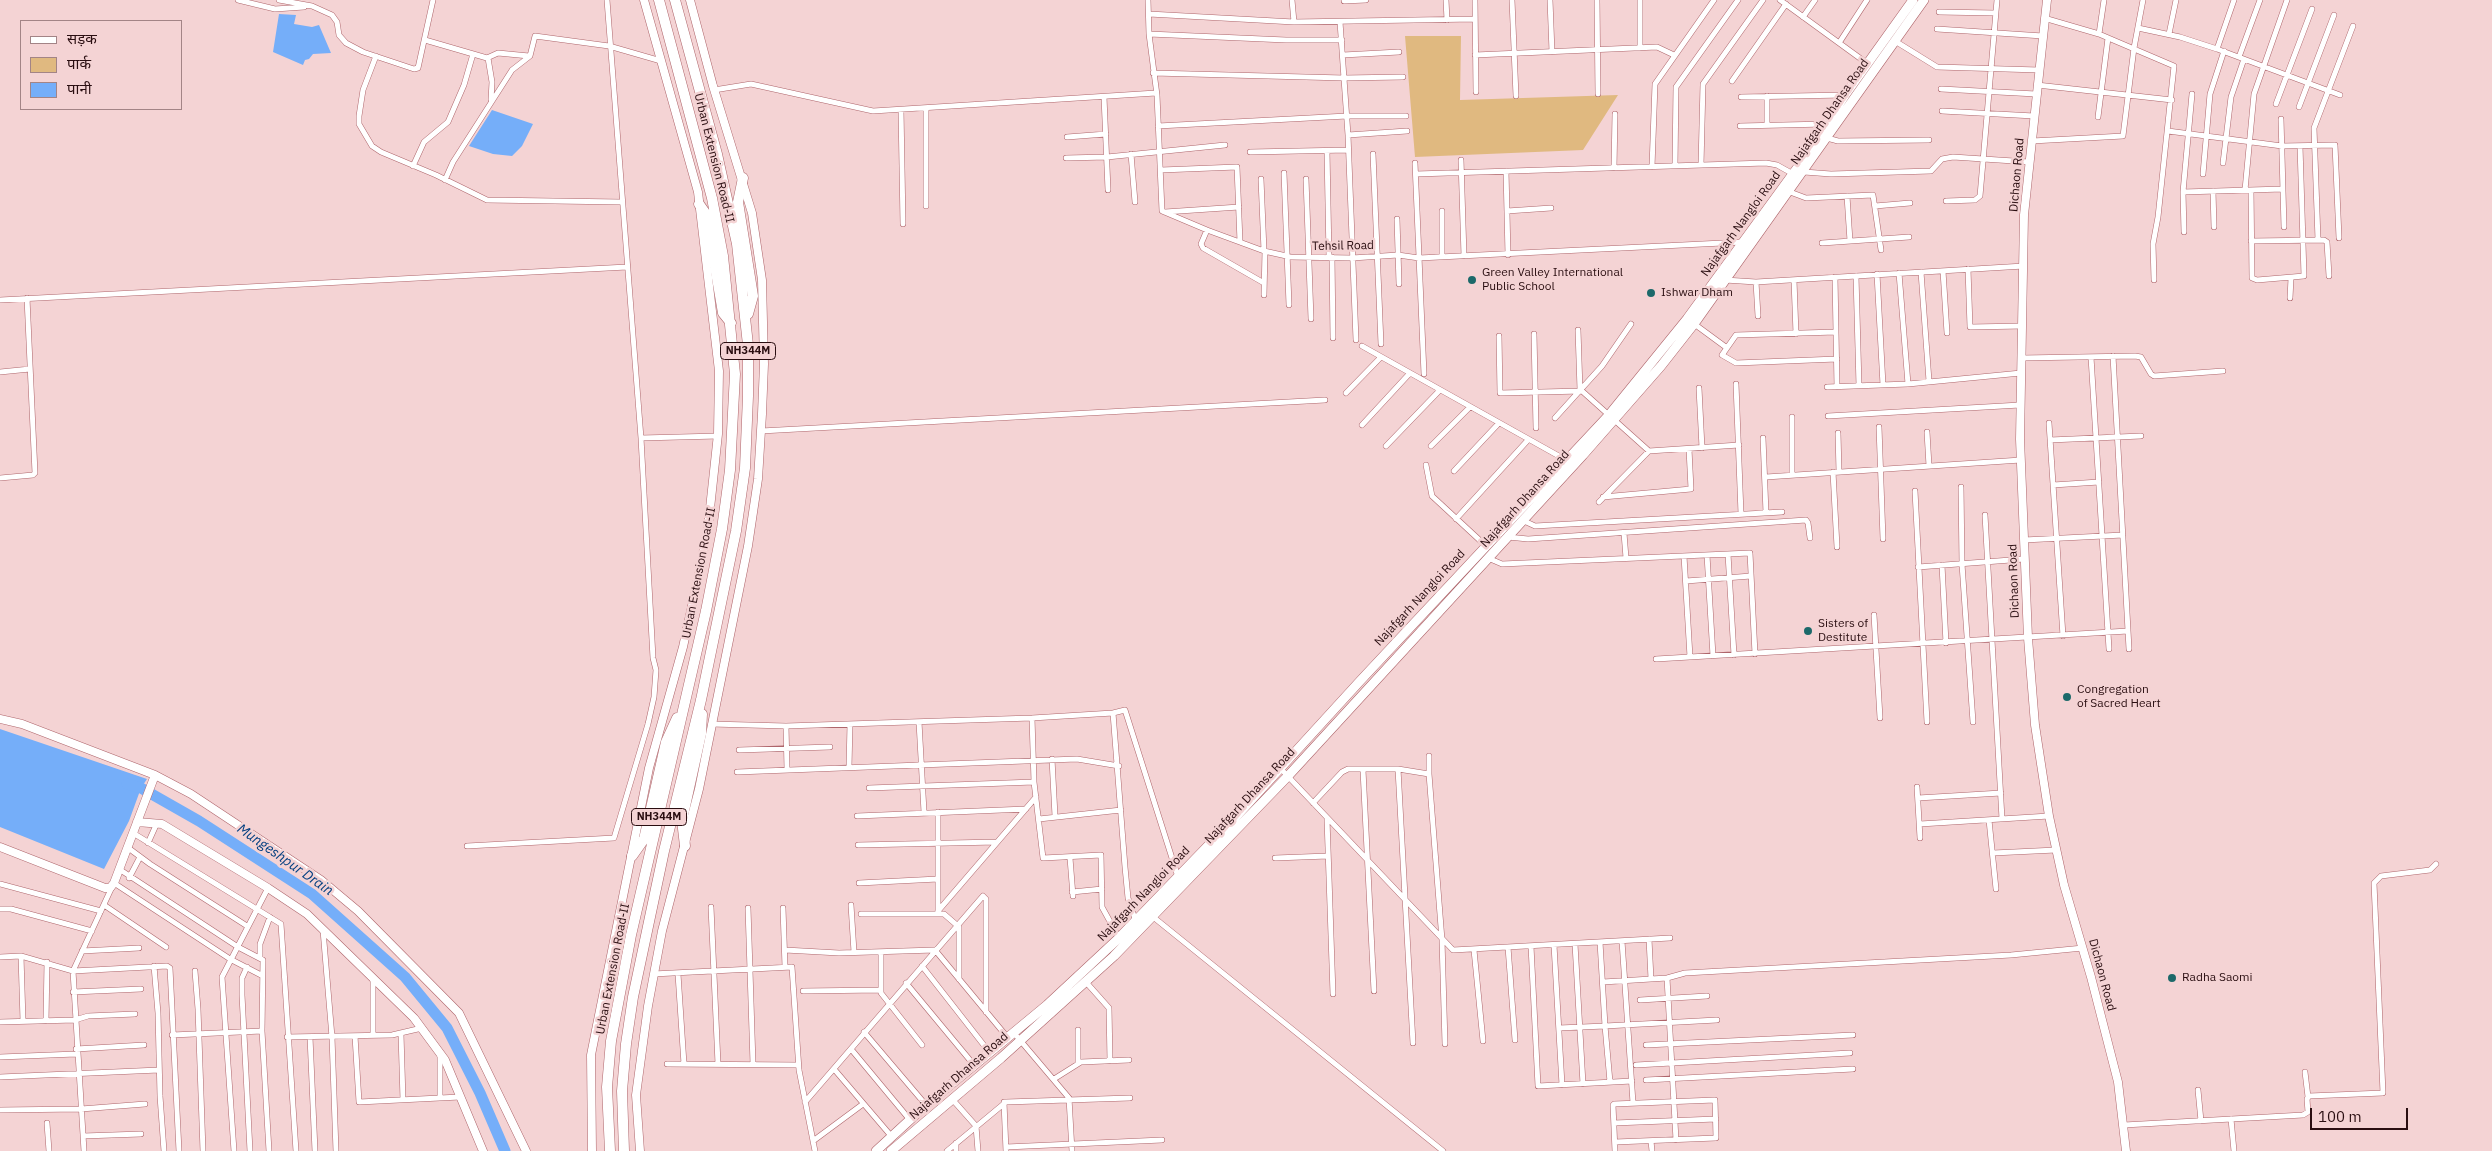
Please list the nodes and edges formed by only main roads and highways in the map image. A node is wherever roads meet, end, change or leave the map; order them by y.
1 (659, 0) edge
2 (675, 0) edge
3 (1913, 0) edge
4 (1924, 0) edge
5 (1871, 67) junction
6 (1799, 175) junction
7 (742, 178) road end
8 (699, 204) road end
9 (746, 321) junction
10 (1691, 322) junction
11 (732, 323) junction
12 (1611, 418) junction
13 (1511, 526) junction
14 (685, 699) junction
15 (700, 706) junction
16 (1257, 802) junction
17 (1222, 838) junction
18 (685, 846) road end
19 (632, 856) road end
20 (1149, 914) junction
21 (1138, 925) junction
22 (1014, 1037) junction
23 (610, 1151) edge
24 (624, 1151) edge
25 (876, 1151) edge
26 (891, 1151) edge

1 - 11 highway, Urban Extension Road-II / NH344M
2 - 9 highway, Urban Extension Road-II / NH344M
3 - 5 main road, Najafgarh Nangloi Road
4 - 5 main road, Najafgarh Dhansa Road
5 - 6 main road, Najafgarh Dhansa Road
5 - 6 main road, Najafgarh Nangloi Road
6 - 10 main road, Najafgarh Dhansa Road
6 - 10 main road, Najafgarh Nangloi Road
7 - 9 highway
8 - 11 highway
9 - 15 highway, Urban Extension Road-II / NH344M
10 - 12 main road, Najafgarh Nangloi Road
11 - 14 highway, Urban Extension Road-II / NH344M
12 - 13 main road, Najafgarh Nangloi Road
12 - 13 main road, Najafgarh Dhansa Road
13 - 16 main road, Najafgarh Nangloi Road
13 - 16 main road, Najafgarh Dhansa Road
14 - 19 highway
14 - 23 highway, Urban Extension Road-II / NH344M
15 - 18 highway
15 - 24 highway, Urban Extension Road-II / NH344M
16 - 17 main road, Najafgarh Nangloi Road
17 - 20 main road, Najafgarh Dhansa Road
17 - 20 main road, Najafgarh Nangloi Road
20 - 21 main road, Najafgarh Nangloi Road
21 - 22 main road, Najafgarh Nangloi Road
21 - 22 main road, Najafgarh Dhansa Road
22 - 25 main road, Najafgarh Nangloi Road
22 - 26 main road, Najafgarh Dhansa Road

